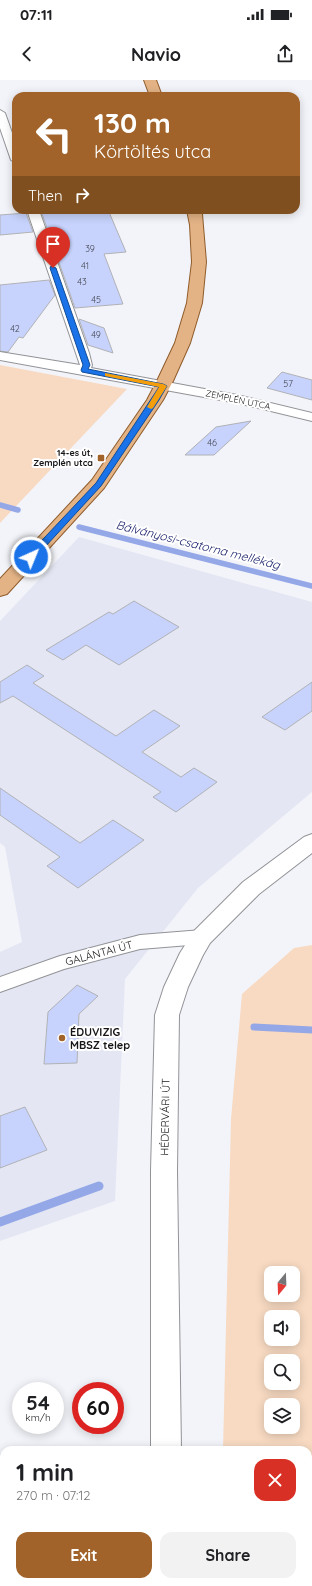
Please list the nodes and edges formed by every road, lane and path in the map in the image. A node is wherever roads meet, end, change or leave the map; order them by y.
1 (150, 80) edge
2 (154, 92) edge
3 (0, 113) edge
4 (12, 148) edge
5 (34, 214) edge
6 (195, 214) edge
7 (0, 356) edge
8 (84, 370) junction
9 (163, 386) junction
10 (312, 417) edge
11 (0, 590) edge
12 (312, 842) edge
13 (202, 937) junction
14 (0, 985) edge
15 (166, 1446) edge

1 - 2 main road
3 - 4 street
5 - 8 street
6 - 9 main road
7 - 8 street, ZEMPLÉN UTCA
8 - 9 street, ZEMPLÉN UTCA
9 - 10 street, ZEMPLÉN UTCA
9 - 11 main road
12 - 13 street, HÉDERVÁRI ÚT
13 - 14 street, GALÁNTAI ÚT
13 - 15 street, HÉDERVÁRI ÚT

